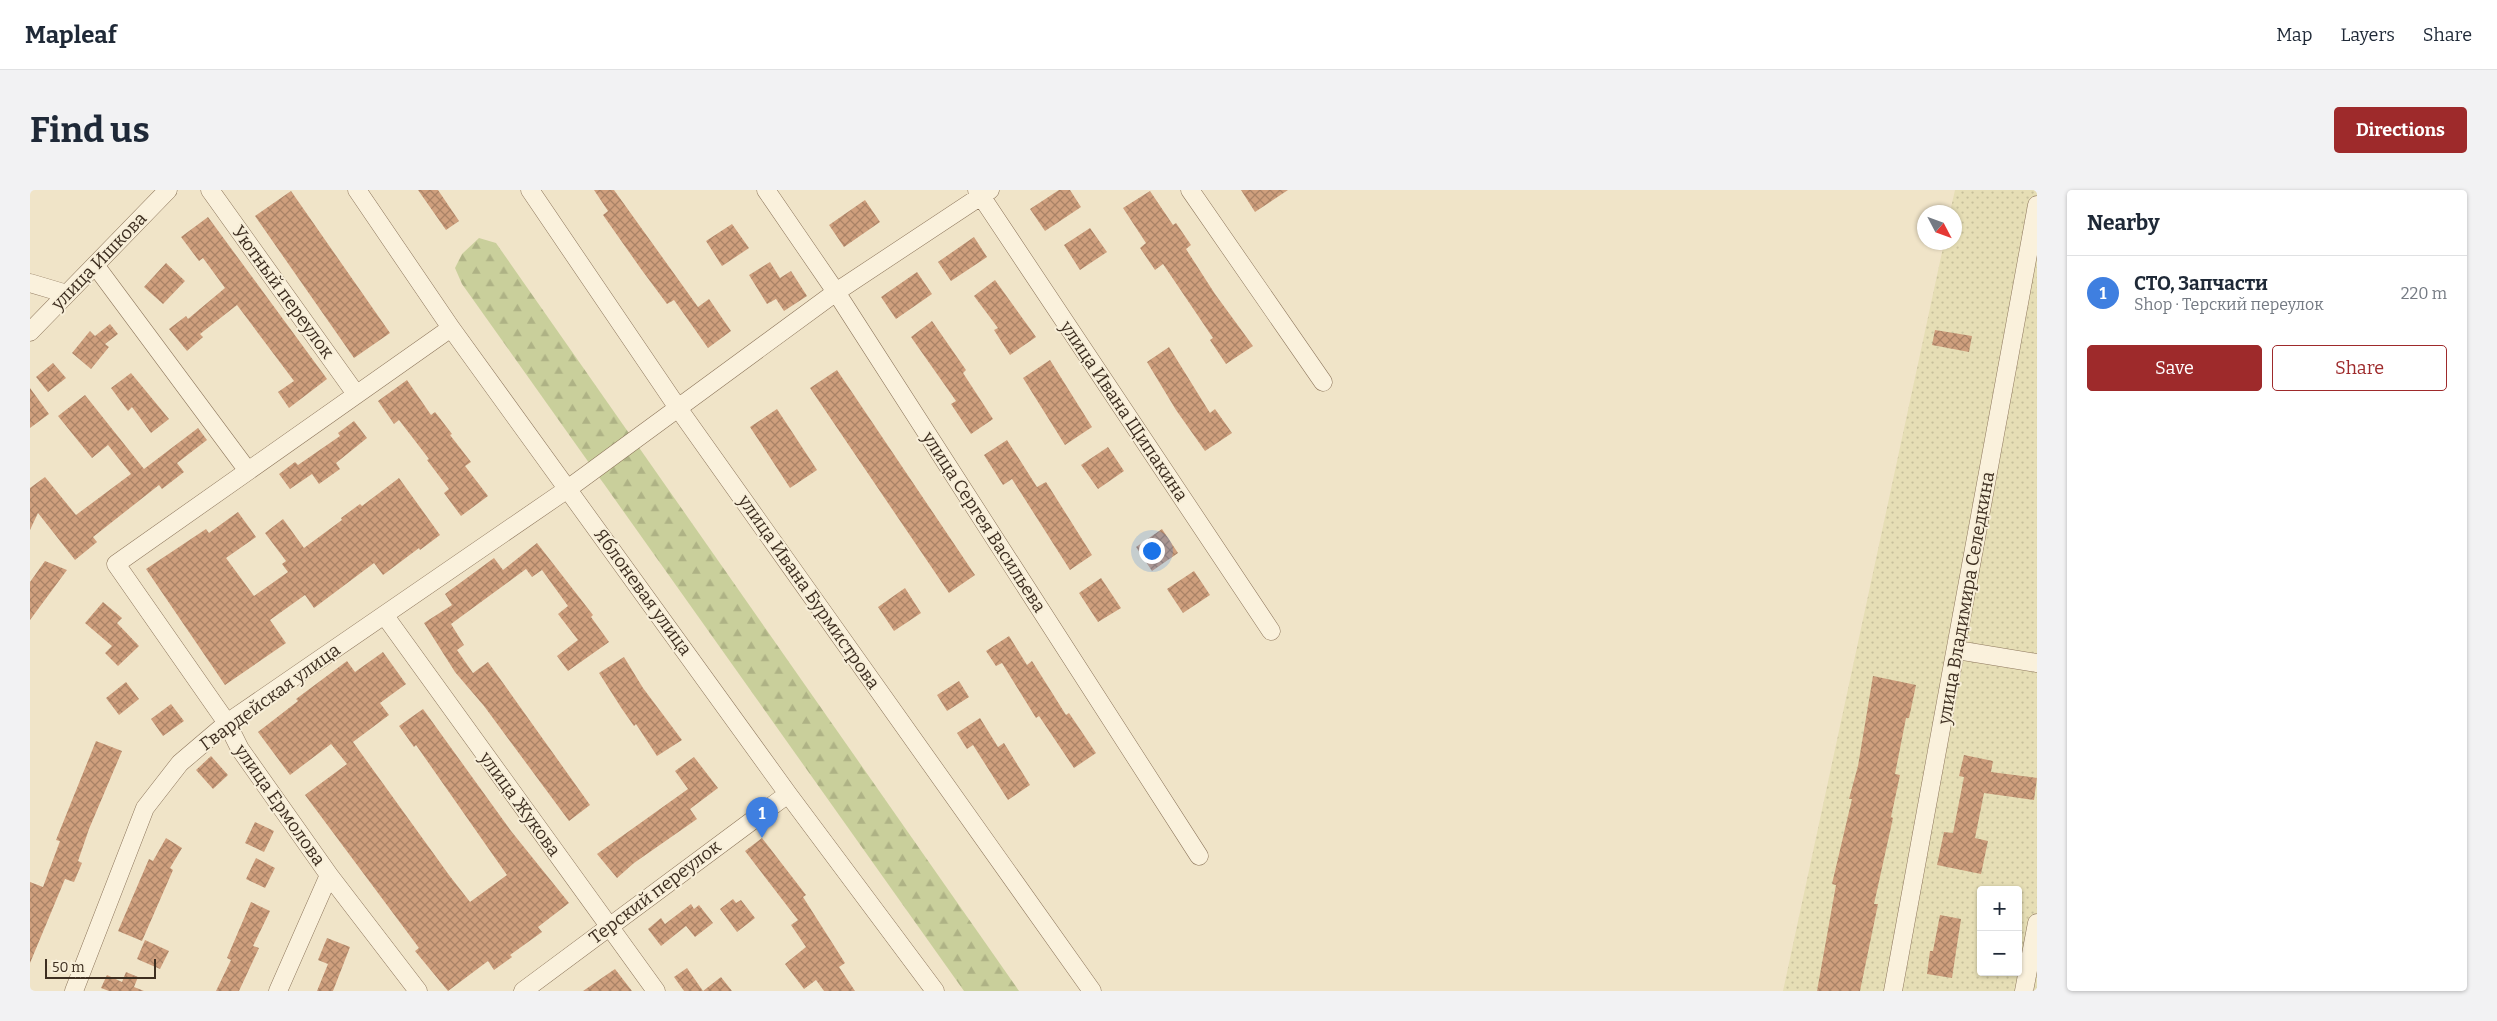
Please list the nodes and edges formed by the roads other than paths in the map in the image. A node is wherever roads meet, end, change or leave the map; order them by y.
1 (168, 190) edge
2 (210, 190) edge
3 (357, 190) edge
4 (530, 190) edge
5 (766, 190) edge
6 (1190, 190) edge
7 (982, 192) edge
8 (2037, 205) edge
9 (95, 265) junction
10 (30, 283) edge
11 (836, 292) junction
12 (67, 294) junction
13 (451, 328) junction
14 (30, 332) edge
15 (1323, 382) dead end
16 (356, 394) junction
17 (678, 408) junction
18 (248, 471) junction
19 (568, 488) junction
20 (384, 616) junction
21 (1270, 631) dead end
22 (1957, 650) junction
23 (2037, 663) edge
24 (227, 723) junction
25 (788, 794) junction
26 (1199, 856) dead end
27 (329, 875) junction
28 (2037, 923) edge
29 (608, 926) junction
30 (74, 991) edge
31 (278, 991) edge
32 (418, 991) edge
33 (524, 991) edge
34 (656, 991) edge
35 (935, 991) edge
36 (1092, 991) edge
37 (1893, 991) edge
38 (2024, 991) edge

1 - 9 street, улица Ишкова
2 - 16 street, Уютный переулок
3 - 13 street, Яблоневая улица
4 - 17 street, улица Ивана Бурмистрова
5 - 11 street, улица Сергея Васильева
6 - 15 street
7 - 11 street, Гвардейская улица
7 - 21 street, улица Ивана Щипакина
8 - 22 street, улица Владимира Селедкина
9 - 12 street, улица Ишкова
9 - 18 street
10 - 12 street
11 - 17 street, Гвардейская улица
11 - 26 street, улица Сергея Васильева
12 - 14 street, улица Ишкова
13 - 16 street
13 - 19 street, Яблоневая улица
16 - 18 street
17 - 19 street, Гвардейская улица
17 - 36 street, улица Ивана Бурмистрова
18 - 24 street, улица Ермолова
19 - 20 street, Гвардейская улица
19 - 25 street, Яблоневая улица
20 - 24 street, Гвардейская улица
20 - 29 street, улица Жукова
22 - 23 street
22 - 37 street, улица Владимира Селедкина
24 - 27 street, улица Ермолова
24 - 30 street, Гвардейская улица
25 - 29 street, Терский переулок
25 - 35 street, Яблоневая улица
27 - 31 street
27 - 32 street, улица Ермолова
28 - 38 street
29 - 33 street, Терский переулок
29 - 34 street, улица Жукова

